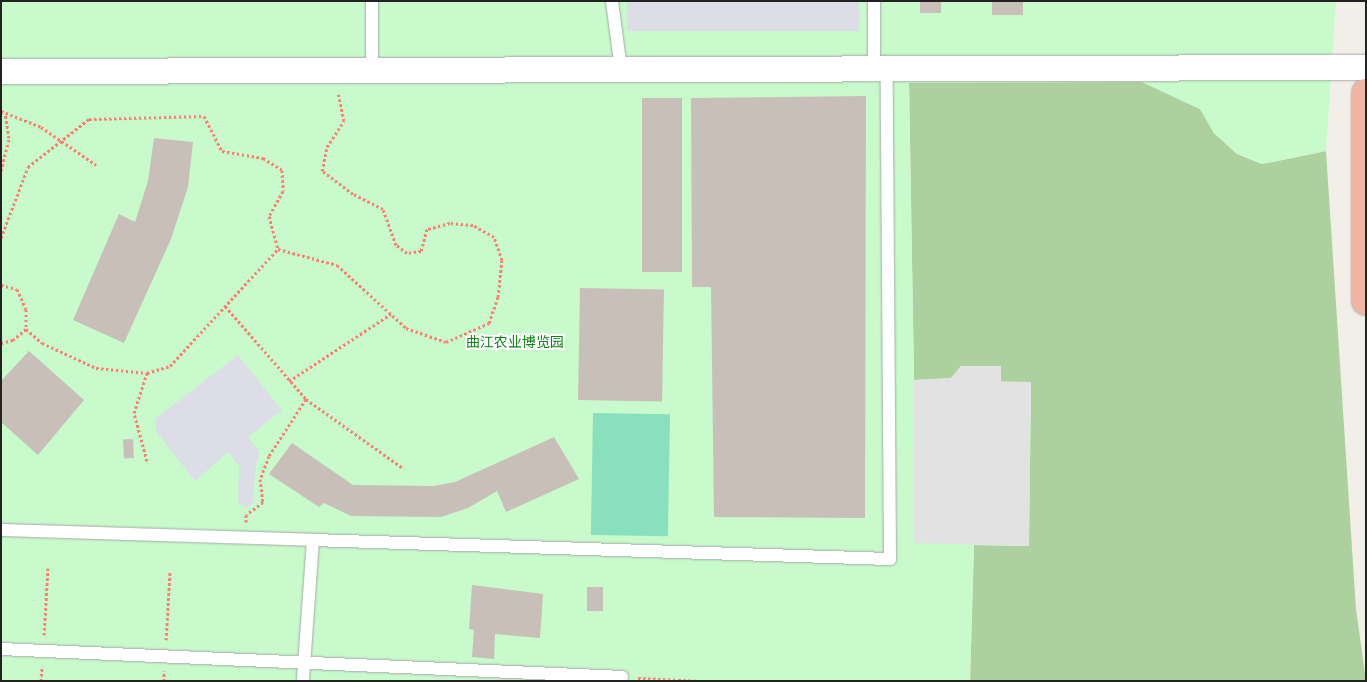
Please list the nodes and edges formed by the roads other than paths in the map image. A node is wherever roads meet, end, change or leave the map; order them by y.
1 (372, 1) edge
2 (612, 1) edge
3 (874, 1) edge
4 (1366, 67) edge
5 (881, 68) junction
6 (621, 69) junction
7 (372, 70) junction
8 (1, 71) edge
9 (1366, 93) edge
10 (1366, 301) edge
11 (1, 530) edge
12 (313, 540) junction
13 (1, 649) edge
14 (304, 663) junction
15 (622, 677) road end
16 (303, 681) edge

1 - 7 lane
2 - 6 lane
3 - 5 lane
4 - 5 street
5 - 6 street
5 - 12 lane
6 - 7 street
7 - 8 street
9 - 10 highway
11 - 12 lane
12 - 14 lane
13 - 14 lane
14 - 15 lane
14 - 16 lane

